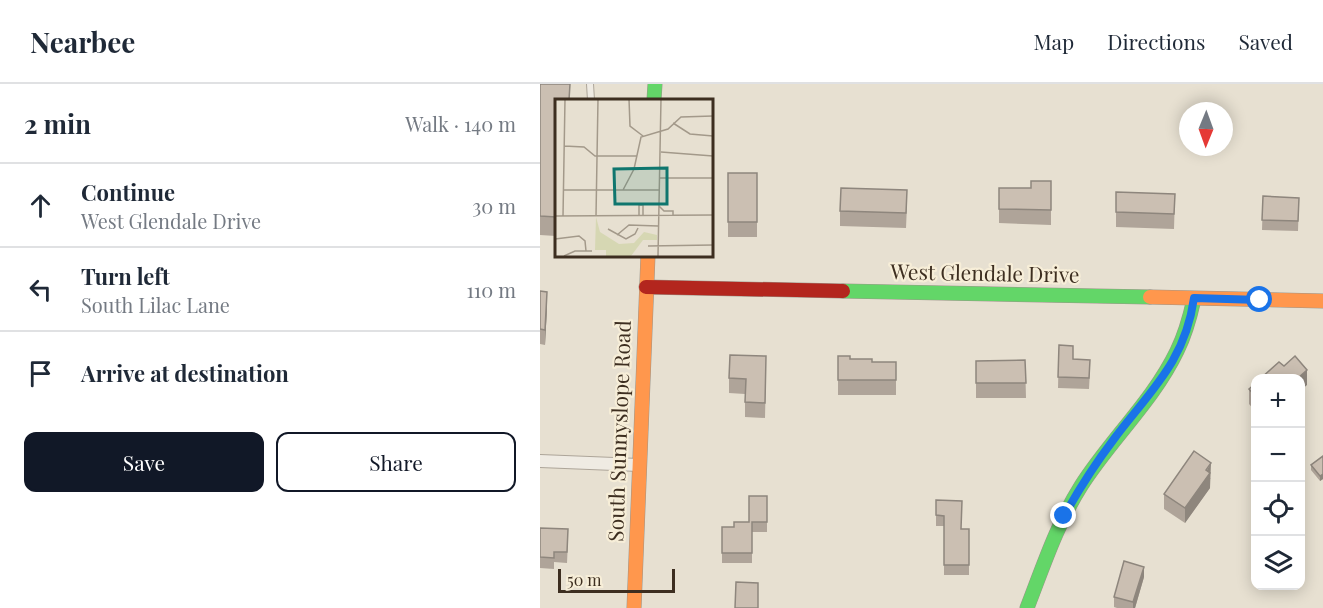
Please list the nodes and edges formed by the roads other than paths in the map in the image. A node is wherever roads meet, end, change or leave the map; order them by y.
1 (590, 84) edge
2 (655, 84) edge
3 (591, 99) edge
4 (654, 99) edge
5 (648, 256) edge
6 (646, 287) junction
7 (1194, 298) junction
8 (1323, 301) edge
9 (540, 462) edge
10 (639, 465) junction
11 (634, 608) edge
12 (1027, 608) edge

1 - 3 lane
2 - 4 street
5 - 6 street, South Sunnyslope Road
6 - 7 street, West Glendale Drive
6 - 10 street, South Sunnyslope Road
7 - 8 street, West Glendale Drive
7 - 12 street
9 - 10 street
10 - 11 street, South Sunnyslope Road

